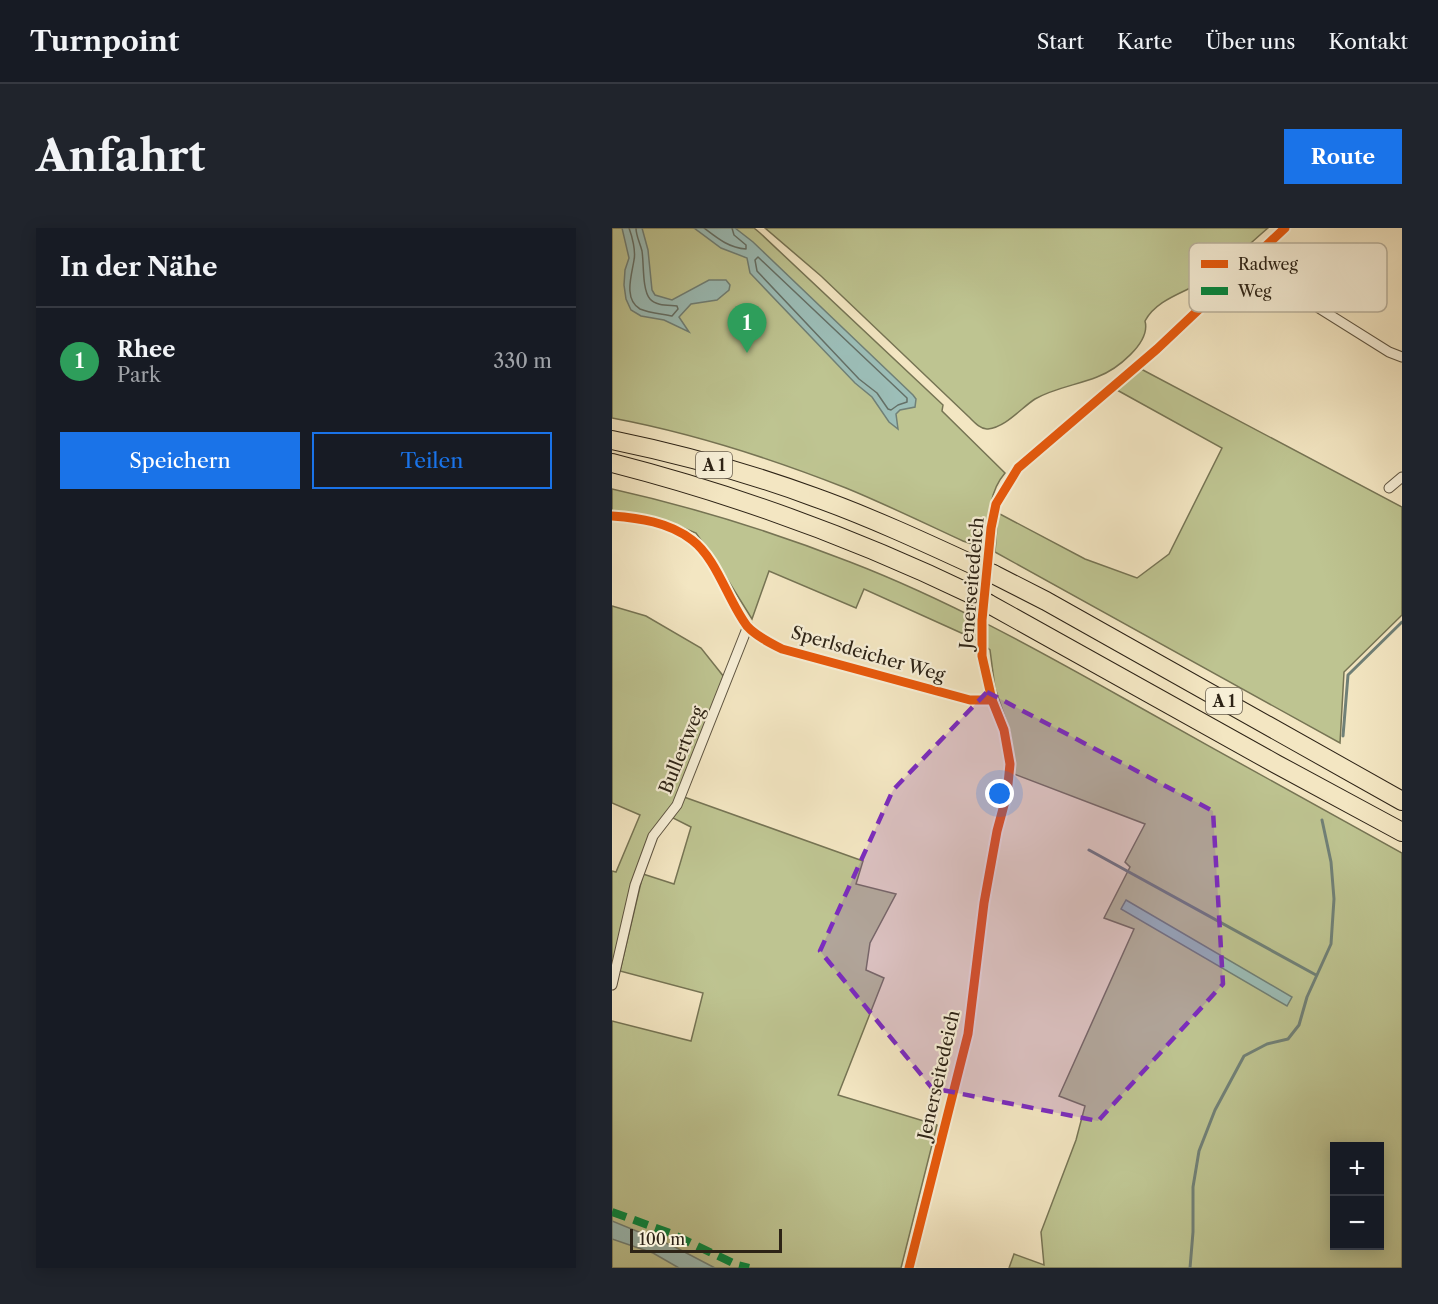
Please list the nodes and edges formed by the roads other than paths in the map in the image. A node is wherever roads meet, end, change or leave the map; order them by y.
1 (1285, 228) edge
2 (1268, 243) edge
3 (1196, 312) edge
4 (1325, 312) edge
5 (1402, 357) edge
6 (612, 440) edge
7 (612, 463) edge
8 (612, 476) edge
9 (1402, 477) edge
10 (1389, 488) dead end
11 (740, 502) junction
12 (612, 516) edge
13 (748, 626) junction
14 (992, 700) junction
15 (1402, 801) edge
16 (1402, 832) edge
17 (612, 985) edge
18 (909, 1268) edge

1 - 2 street, Jenerseitedeich
3 - 14 street, Jenerseitedeich
4 - 5 street
6 - 15 highway, A 1
7 - 11 highway
8 - 11 highway, A 1
9 - 10 street
11 - 16 highway, A 1
12 - 13 street, Sperlsdeicher Weg
13 - 14 street, Sperlsdeicher Weg
13 - 17 street, Bullertweg
14 - 18 street, Jenerseitedeich

